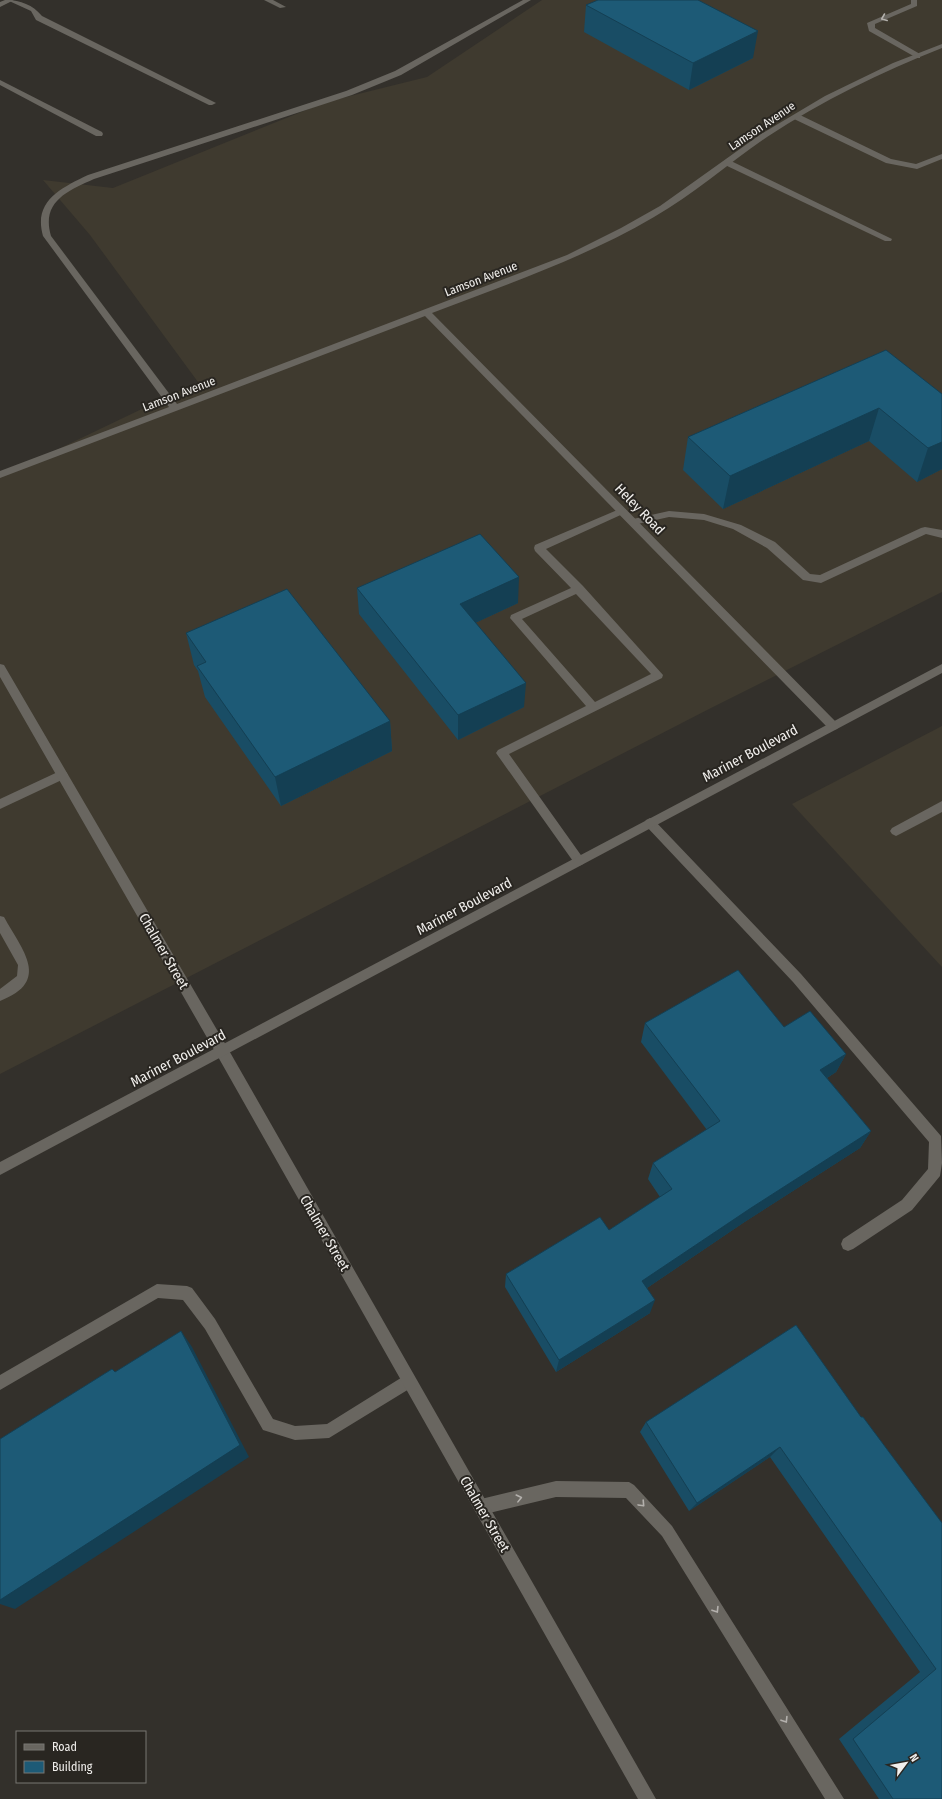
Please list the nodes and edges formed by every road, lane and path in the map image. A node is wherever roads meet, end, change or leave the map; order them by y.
1 (10, 0) edge
2 (266, 0) edge
3 (528, 0) edge
4 (914, 0) edge
5 (0, 5) edge
6 (282, 7) dead end
7 (942, 46) edge
8 (917, 56) junction
9 (0, 82) edge
10 (212, 103) dead end
11 (797, 116) junction
12 (99, 134) dead end
13 (942, 156) edge
14 (728, 163) junction
15 (888, 239) dead end
16 (427, 312) junction
17 (175, 408) junction
18 (0, 475) edge
19 (622, 511) junction
20 (633, 522) junction
21 (942, 534) edge
22 (579, 589) junction
23 (0, 668) edge
24 (942, 668) edge
25 (594, 708) junction
26 (833, 726) junction
27 (62, 775) junction
28 (0, 804) edge
29 (942, 806) edge
30 (650, 823) junction
31 (896, 831) dead end
32 (579, 861) junction
33 (0, 921) edge
34 (0, 995) edge
35 (222, 1051) junction
36 (0, 1169) edge
37 (848, 1244) dead end
38 (409, 1381) junction
39 (0, 1383) edge
40 (481, 1507) junction
41 (647, 1799) edge
42 (835, 1799) edge

1 - 5 street
1 - 10 street
2 - 6 street
3 - 17 street
4 -> 8 street
7 - 8 street, Lamson Avenue
8 - 11 street, Lamson Avenue
9 - 12 street
11 - 13 street
11 - 14 street, Lamson Avenue
14 - 15 street
14 - 16 street, Lamson Avenue
16 - 17 street, Lamson Avenue
16 - 19 street, Heley Road
17 - 18 street, Lamson Avenue
19 - 20 street, Heley Road
19 - 22 street
20 - 21 street
20 - 26 street, Heley Road
22 - 25 street
22 - 25 street
23 - 27 street, Chalmer Street
24 - 26 street, Mariner Boulevard
25 - 32 street
26 - 30 street, Mariner Boulevard
27 - 28 street
27 - 35 street, Chalmer Street
29 - 31 street
30 - 32 street, Mariner Boulevard
30 - 37 street
32 - 35 street, Mariner Boulevard
33 - 34 street
35 - 36 street, Mariner Boulevard
35 - 38 street, Chalmer Street
38 - 39 street
38 - 40 street, Chalmer Street
40 - 41 street, Chalmer Street
40 -> 42 street

